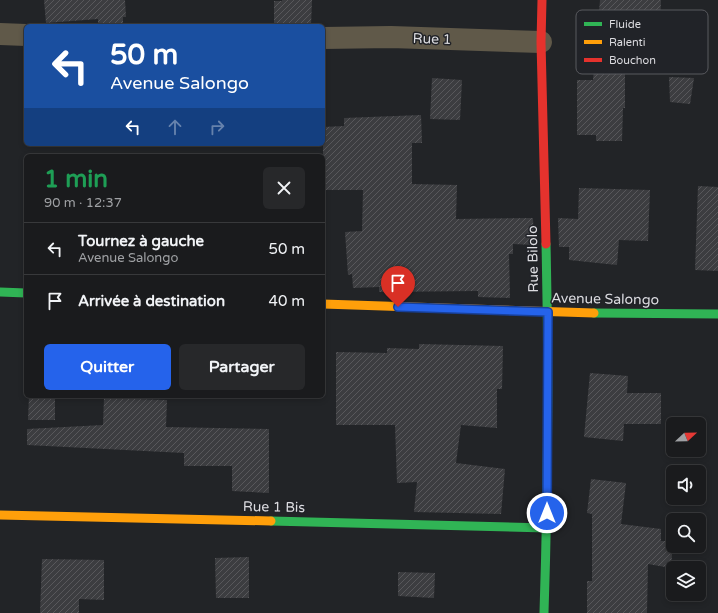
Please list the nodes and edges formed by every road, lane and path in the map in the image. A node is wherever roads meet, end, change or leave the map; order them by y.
1 (542, 0) edge
2 (0, 34) edge
3 (24, 35) edge
4 (325, 38) edge
5 (541, 42) junction
6 (0, 292) edge
7 (24, 293) edge
8 (325, 304) edge
9 (548, 312) junction
10 (718, 314) edge
11 (0, 515) edge
12 (547, 528) junction
13 (544, 613) edge

1 - 5 street, Rue Bilolo
2 - 3 street
4 - 5 street, Rue 1
5 - 9 street, Rue Bilolo
6 - 7 street
8 - 9 street, Avenue Salongo
9 - 10 street, Avenue Salongo
9 - 12 street, Rue Bilolo
11 - 12 street, Rue 1 Bis
12 - 13 street, Rue Bilolo

